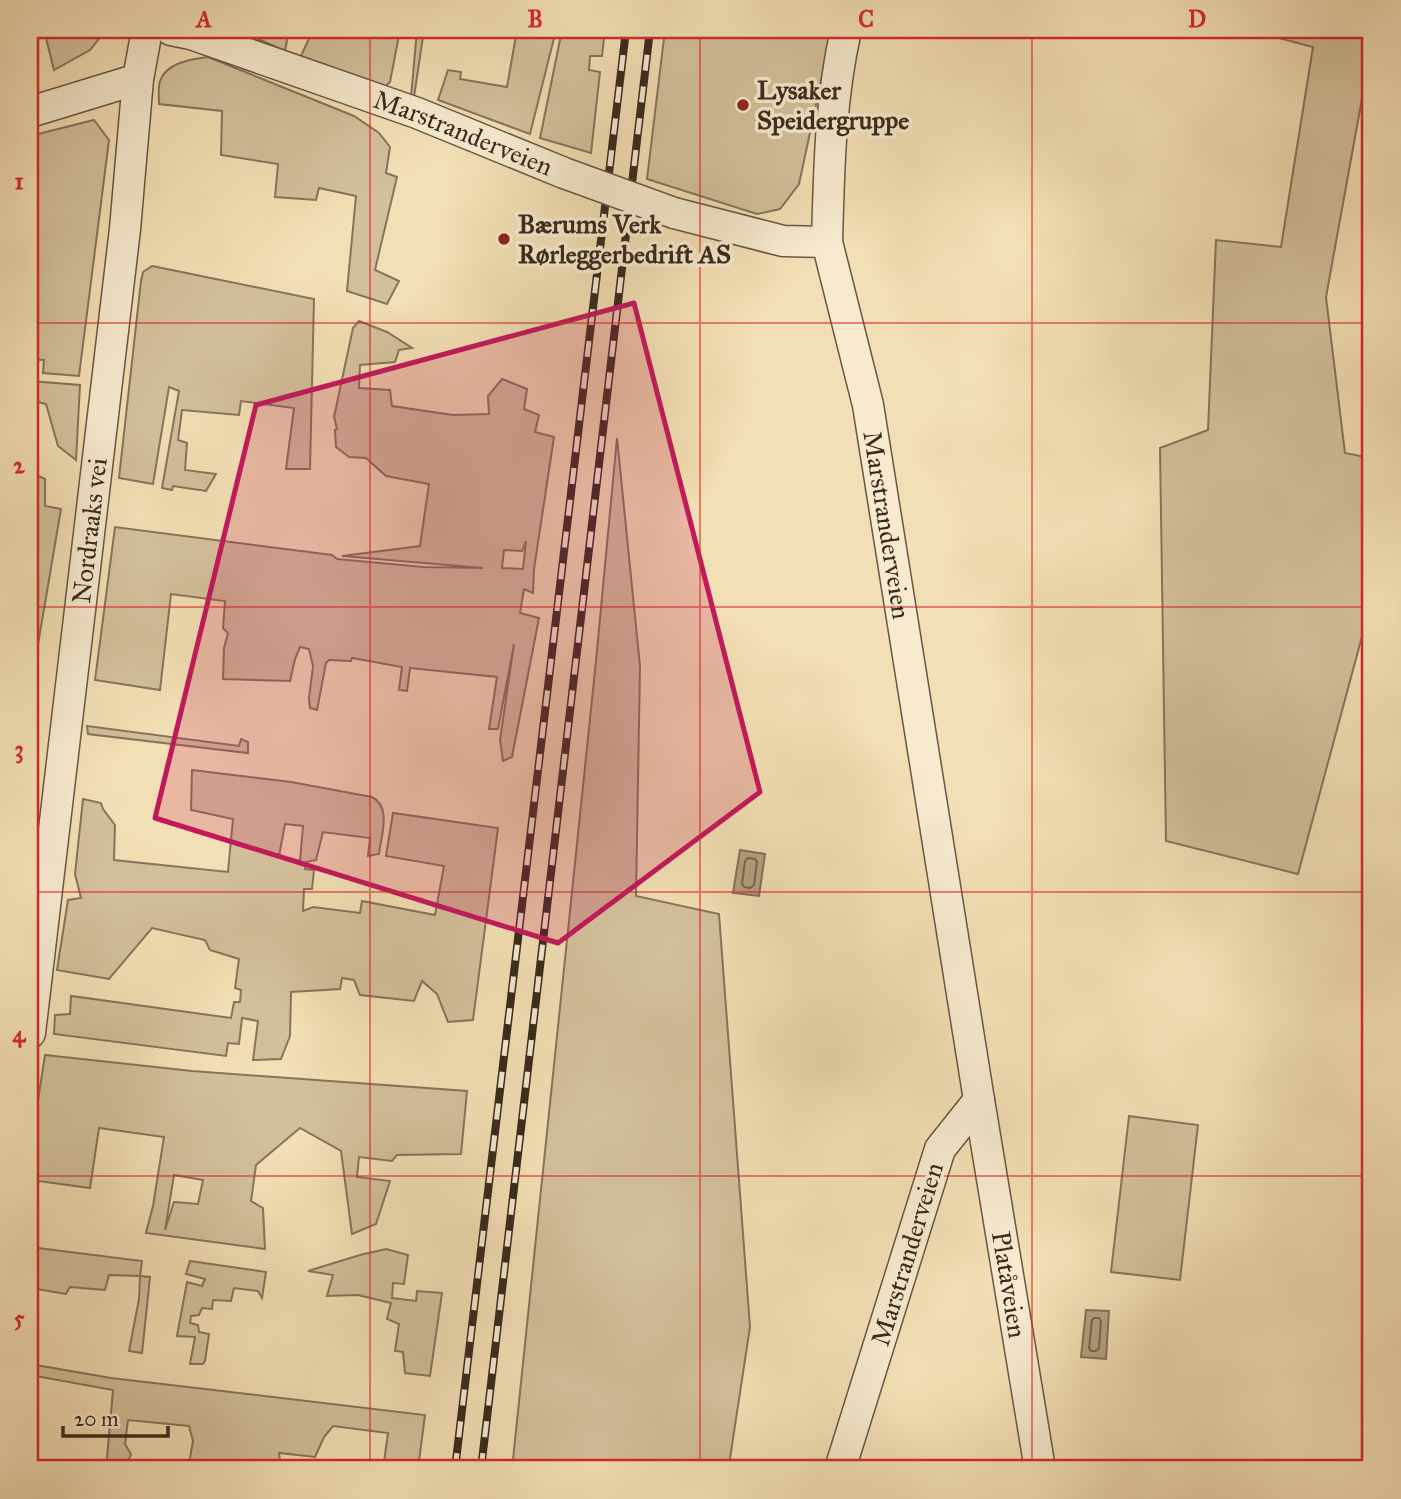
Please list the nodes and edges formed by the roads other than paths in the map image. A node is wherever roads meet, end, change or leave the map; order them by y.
1 (147, 30) edge
2 (171, 30) edge
3 (846, 30) edge
4 (138, 79) junction
5 (30, 112) edge
6 (827, 242) junction
7 (30, 1033) edge
8 (979, 1100) junction
9 (840, 1469) edge
10 (1040, 1469) edge

1 - 4 street, Nordraaks vei
2 - 6 street, Marstranderveien, bridge
3 - 6 street
4 - 5 street
4 - 7 street, Nordraaks vei
6 - 8 street, Marstranderveien
8 - 9 street, Marstranderveien
8 - 10 street, Platåveien

